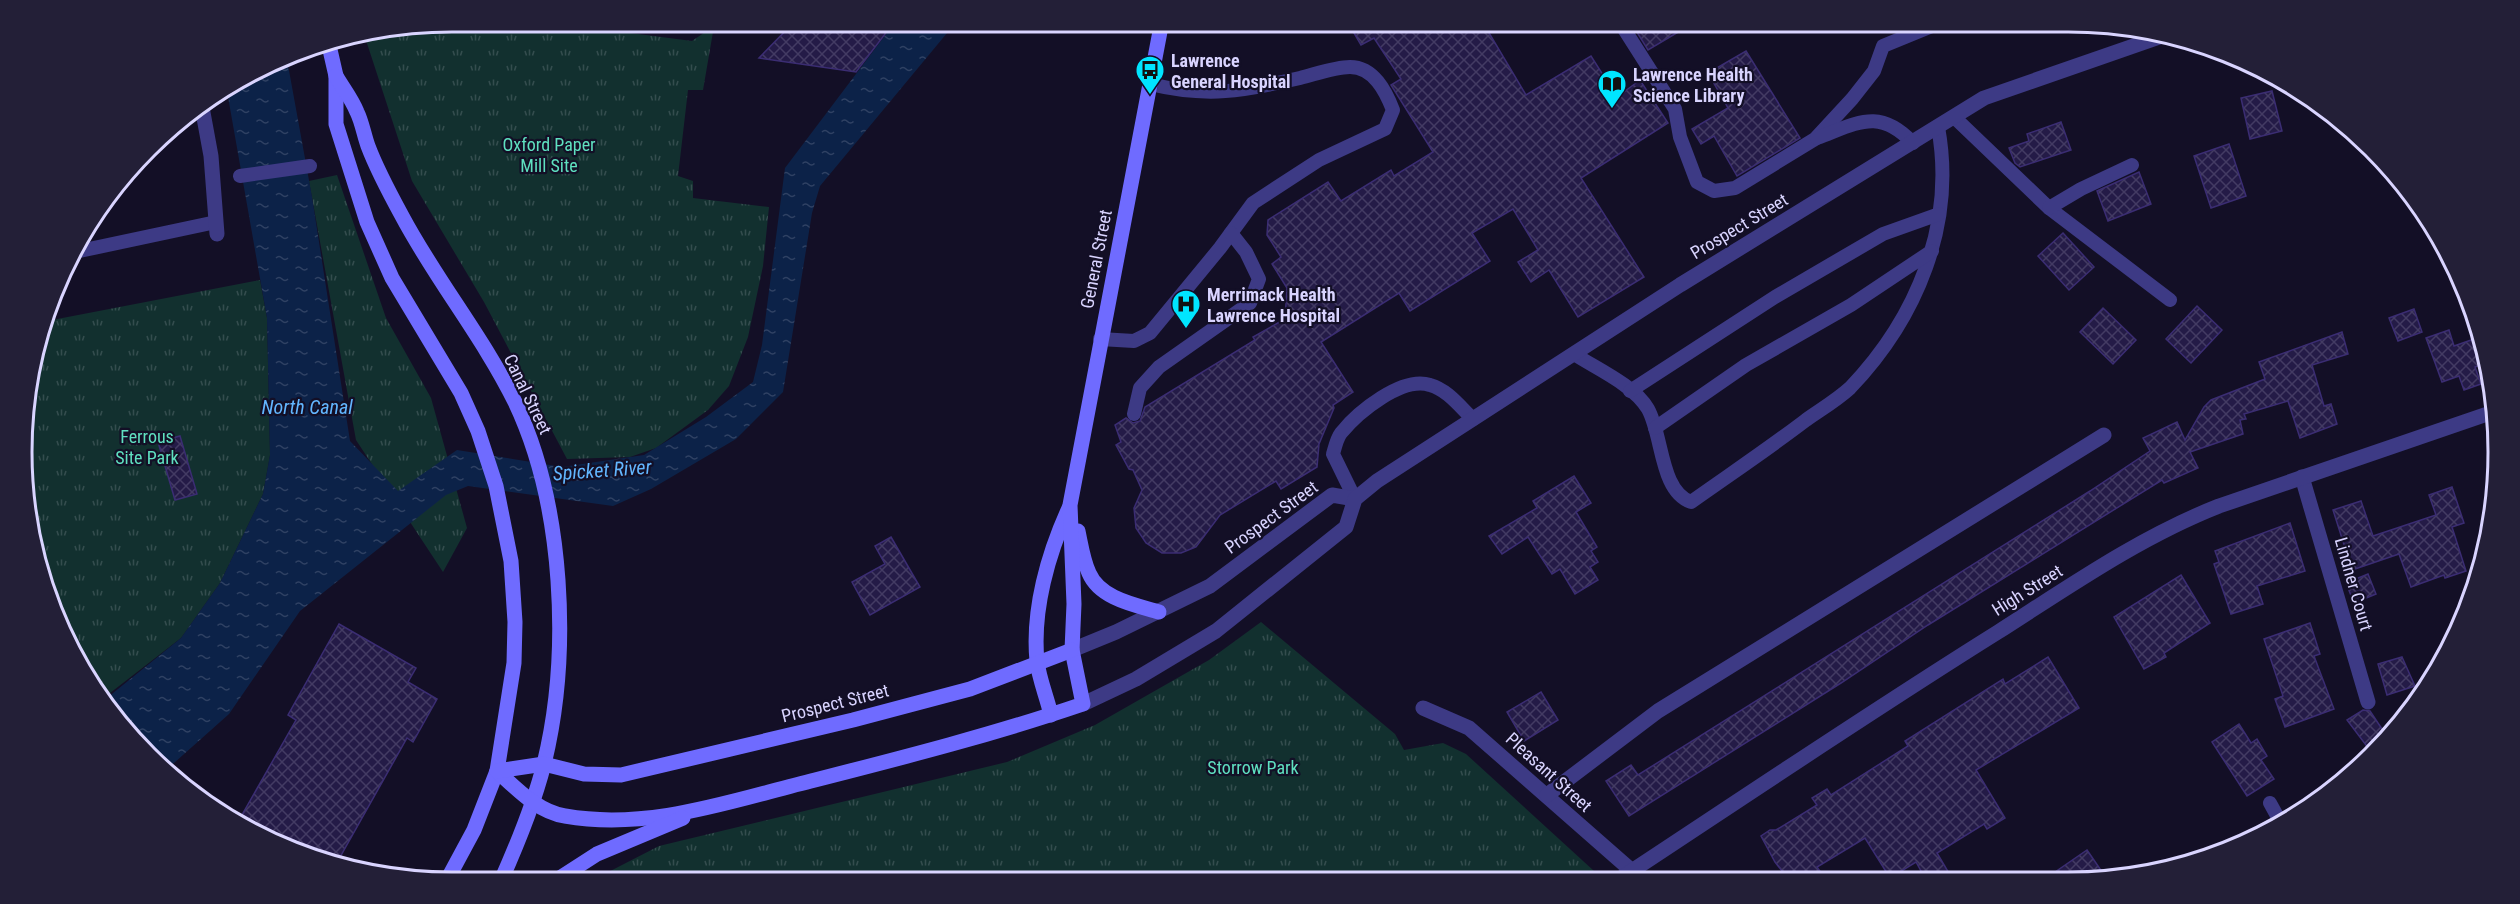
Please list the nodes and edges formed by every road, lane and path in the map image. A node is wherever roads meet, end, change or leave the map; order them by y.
1 (1160, 32) edge
2 (1626, 32) edge
3 (1917, 32) edge
4 (2150, 40) edge
5 (330, 50) edge
6 (336, 76) junction
7 (1150, 84) junction
8 (203, 113) edge
9 (1954, 117) junction
10 (1938, 127) junction
11 (1815, 139) junction
12 (1913, 143) junction
13 (2132, 165) dead end
14 (310, 166) dead end
15 (240, 176) dead end
16 (2049, 208) junction
17 (1939, 214) junction
18 (217, 228) joint
19 (1231, 233) junction
20 (1932, 251) junction
21 (83, 252) edge
22 (2170, 300) dead end
23 (1100, 339) junction
24 (1574, 354) junction
25 (1630, 391) junction
26 (1134, 414) dead end
27 (2487, 414) edge
28 (1473, 419) junction
29 (1655, 428) junction
30 (2104, 435) dead end
31 (2302, 477) junction
32 (1355, 499) junction
33 (1070, 506) junction
34 (1159, 612) junction
35 (1072, 650) junction
36 (1037, 663) junction
37 (2368, 702) dead end
38 (1083, 704) junction
39 (1423, 708) dead end
40 (1051, 715) junction
41 (544, 764) junction
42 (497, 771) junction
43 (1547, 795) junction
44 (532, 802) junction
45 (2270, 803) dead end
46 (702, 810) junction
47 (2277, 816) edge
48 (451, 872) edge
49 (504, 872) edge
50 (569, 872) edge
51 (1630, 872) edge
52 (1640, 872) edge

1 - 7 main road, General Street
2 - 11 lane
3 - 11 lane
4 - 9 street, Prospect Street
5 - 6 main road, Canal Street
6 - 41 main road, Canal Street
6 - 42 main road, Canal Street
7 - 19 lane
7 - 23 main road, General Street
8 - 18 street
9 - 10 street, Prospect Street
9 - 16 lane
10 - 12 street, Prospect Street
10 - 17 lane
11 - 12 lane
12 - 24 street, Prospect Street
13 - 16 lane
14 - 15 lane
16 - 22 lane
17 - 20 lane
17 - 25 lane
18 - 21 lane
19 - 23 lane
19 - 26 lane
20 - 29 lane
20 - 29 lane
23 - 33 main road, General Street
24 - 25 lane
24 - 28 street, Prospect Street
25 - 29 lane
27 - 31 street, High Street
28 - 32 street, Prospect Street
28 - 32 lane
30 - 43 street
31 - 37 street, Lindner Court
31 - 52 street, High Street
32 - 34 street, Prospect Street
32 - 38 street
33 - 34 main road
33 - 35 main road, General Street
33 - 36 main road, General Street
34 - 35 street, Prospect Street
35 - 36 main road, Prospect Street
35 - 38 main road, General Street
36 - 40 main road, General Street
36 - 41 main road, Prospect Street
38 - 40 main road
39 - 43 street, Pleasant Street
40 - 46 main road
41 - 42 main road, Prospect Street
41 - 44 main road, Canal Street
42 - 44 main road
42 - 48 main road, Canal Street
43 - 51 street, Pleasant Street
44 - 46 main road
44 - 49 main road, Canal Street
45 - 47 lane
46 - 50 main road

